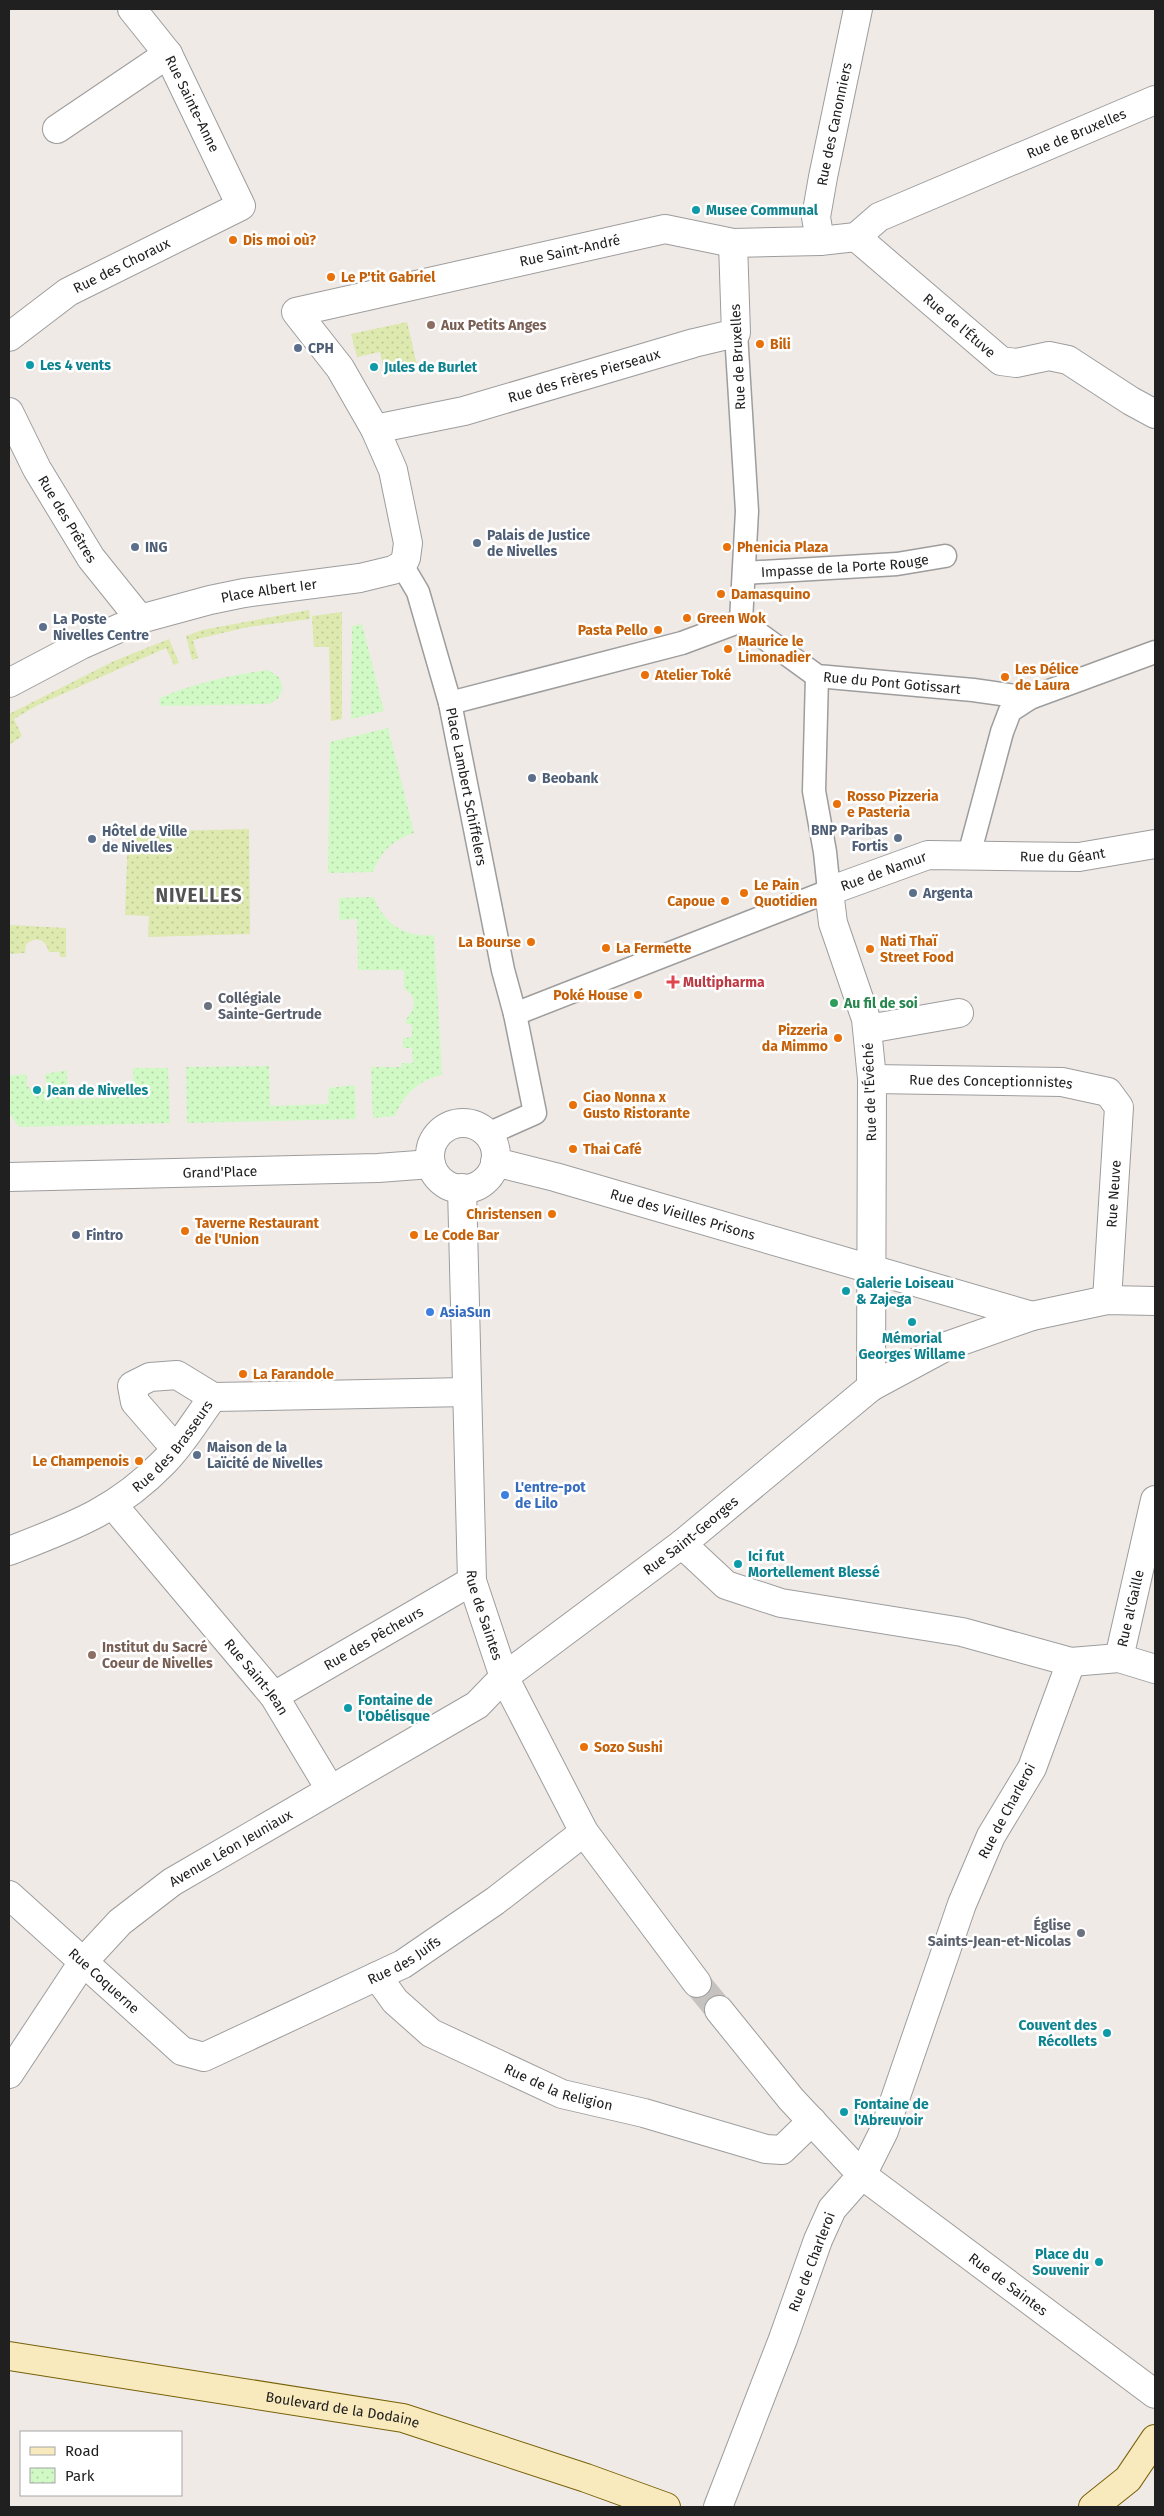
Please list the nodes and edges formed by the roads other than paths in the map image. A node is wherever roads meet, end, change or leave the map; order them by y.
1 (132, 9) edge
2 (858, 9) edge
3 (168, 54) junction
4 (1155, 100) edge
5 (57, 129) dead end
6 (241, 206) joint
7 (856, 237) junction
8 (820, 241) junction
9 (734, 243) junction
10 (736, 333) junction
11 (9, 337) edge
12 (9, 412) edge
13 (1155, 414) edge
14 (375, 429) junction
15 (945, 556) dead end
16 (402, 565) junction
17 (744, 573) junction
18 (140, 619) junction
19 (741, 621) junction
20 (1155, 652) edge
21 (817, 676) junction
22 (9, 683) edge
23 (1030, 698) junction
24 (450, 702) junction
25 (1155, 844) edge
26 (970, 855) junction
27 (829, 892) junction
28 (959, 1013) dead end
29 (516, 1014) junction
30 (868, 1029) junction
31 (872, 1080) junction
32 (1108, 1092) joint
33 (488, 1134) junction
34 (496, 1162) junction
35 (431, 1164) junction
36 (9, 1177) edge
37 (462, 1188) junction
38 (870, 1270) junction
39 (1107, 1300) junction
40 (1155, 1302) edge
41 (1032, 1316) junction
42 (872, 1387) junction
43 (467, 1392) junction
44 (213, 1397) junction
45 (175, 1448) junction
46 (1155, 1500) edge
47 (113, 1506) junction
48 (682, 1544) junction
49 (9, 1551) edge
50 (472, 1581) junction
51 (1119, 1658) junction
52 (1071, 1662) junction
53 (1155, 1669) edge
54 (504, 1678) junction
55 (274, 1696) junction
56 (330, 1789) junction
57 (584, 1832) junction
58 (9, 1895) edge
59 (83, 1962) junction
60 (377, 1976) junction
61 (697, 1984) tunnel mouth
62 (719, 2010) tunnel mouth
63 (204, 2057) joint
64 (9, 2074) edge
65 (812, 2122) junction
66 (862, 2175) junction
67 (9, 2356) edge
68 (1155, 2394) edge
69 (1155, 2439) edge
70 (666, 2507) edge
71 (718, 2507) edge
72 (1093, 2507) edge

1 - 3 street, Rue Sainte-Anne
2 - 8 street, Rue des Canonniers
3 - 5 street
3 - 6 street, Rue Sainte-Anne
4 - 7 street, Rue de Bruxelles
6 - 11 street, Rue des Choraux
7 - 8 street
7 - 13 street, Rue de l'Étuve
8 - 9 street
9 - 10 street, Rue de Bruxelles
9 - 14 street, Rue Saint-André
10 - 14 street, Rue des Frères Pierseaux
10 - 17 street, Rue de Bruxelles
12 - 18 street, Rue des Prêtres
14 - 16 street
15 - 17 street, Impasse de la Porte Rouge
16 - 18 street, Place Albert Ier
16 - 24 street, Place Lambert Schiffelers
17 - 19 street, Rue de Bruxelles
18 - 22 street, Place Albert Ier
19 - 21 street, Rue du Pont Gotissart
19 - 24 street
20 - 23 street
21 - 23 street, Rue du Pont Gotissart
21 - 27 street
23 - 26 street
24 - 29 street, Place Lambert Schiffelers
25 - 26 street, Rue du Géant
26 - 27 street, Rue de Namur
27 - 29 street, Rue de Namur
27 - 30 street, Rue de l'Évêché
28 - 30 street
29 - 33 street
30 - 31 street, Rue de l'Évêché
31 - 32 street, Rue des Conceptionnistes
31 - 38 street, Rue de l'Évêché
32 - 39 street, Rue Neuve
33 - 34 street
33 - 35 street
34 - 37 street
34 - 38 street, Rue des Vieilles Prisons
35 - 36 street, Grand'Place
35 - 37 street
37 - 43 street, Rue de Saintes
38 - 41 street, Rue Saint-Georges
38 - 42 street
39 - 40 street, Rue Saint-Georges
39 - 41 street, Rue Saint-Georges
41 - 42 street, Rue Saint-Georges
42 - 48 street, Rue Saint-Georges
43 - 44 street, Rue des Brasseurs
43 - 50 street, Rue de Saintes
44 - 45 street, Rue des Brasseurs
44 - 45 street
45 - 47 street, Rue des Brasseurs
46 - 51 street, Rue al'Gaille
47 - 49 street, Rue des Brasseurs
47 - 55 street, Rue Saint-Jean
48 - 52 street
48 - 54 street, Rue Saint-Georges
50 - 54 street, Rue de Saintes
50 - 55 street, Rue des Pêcheurs
51 - 52 street
51 - 53 street
52 - 66 street, Rue de Charleroi
54 - 56 street, Avenue Léon Jeuniaux
54 - 57 street, Rue de Saintes
55 - 56 street, Rue Saint-Jean
56 - 59 street, Avenue Léon Jeuniaux
57 - 60 street, Rue des Juifs
57 - 61 street, Rue de Saintes
58 - 59 street, Rue Coquerne
59 - 63 street, Rue Coquerne
59 - 64 street, Avenue Léon Jeuniaux
60 - 63 street, Rue des Juifs
60 - 65 street, Rue de la Religion
62 - 65 street, Rue de Saintes
65 - 66 street, Rue de Saintes
66 - 68 street, Rue de Saintes
66 - 71 street, Rue de Charleroi
67 - 70 main road, Boulevard de la Dodaine
69 - 72 main road

